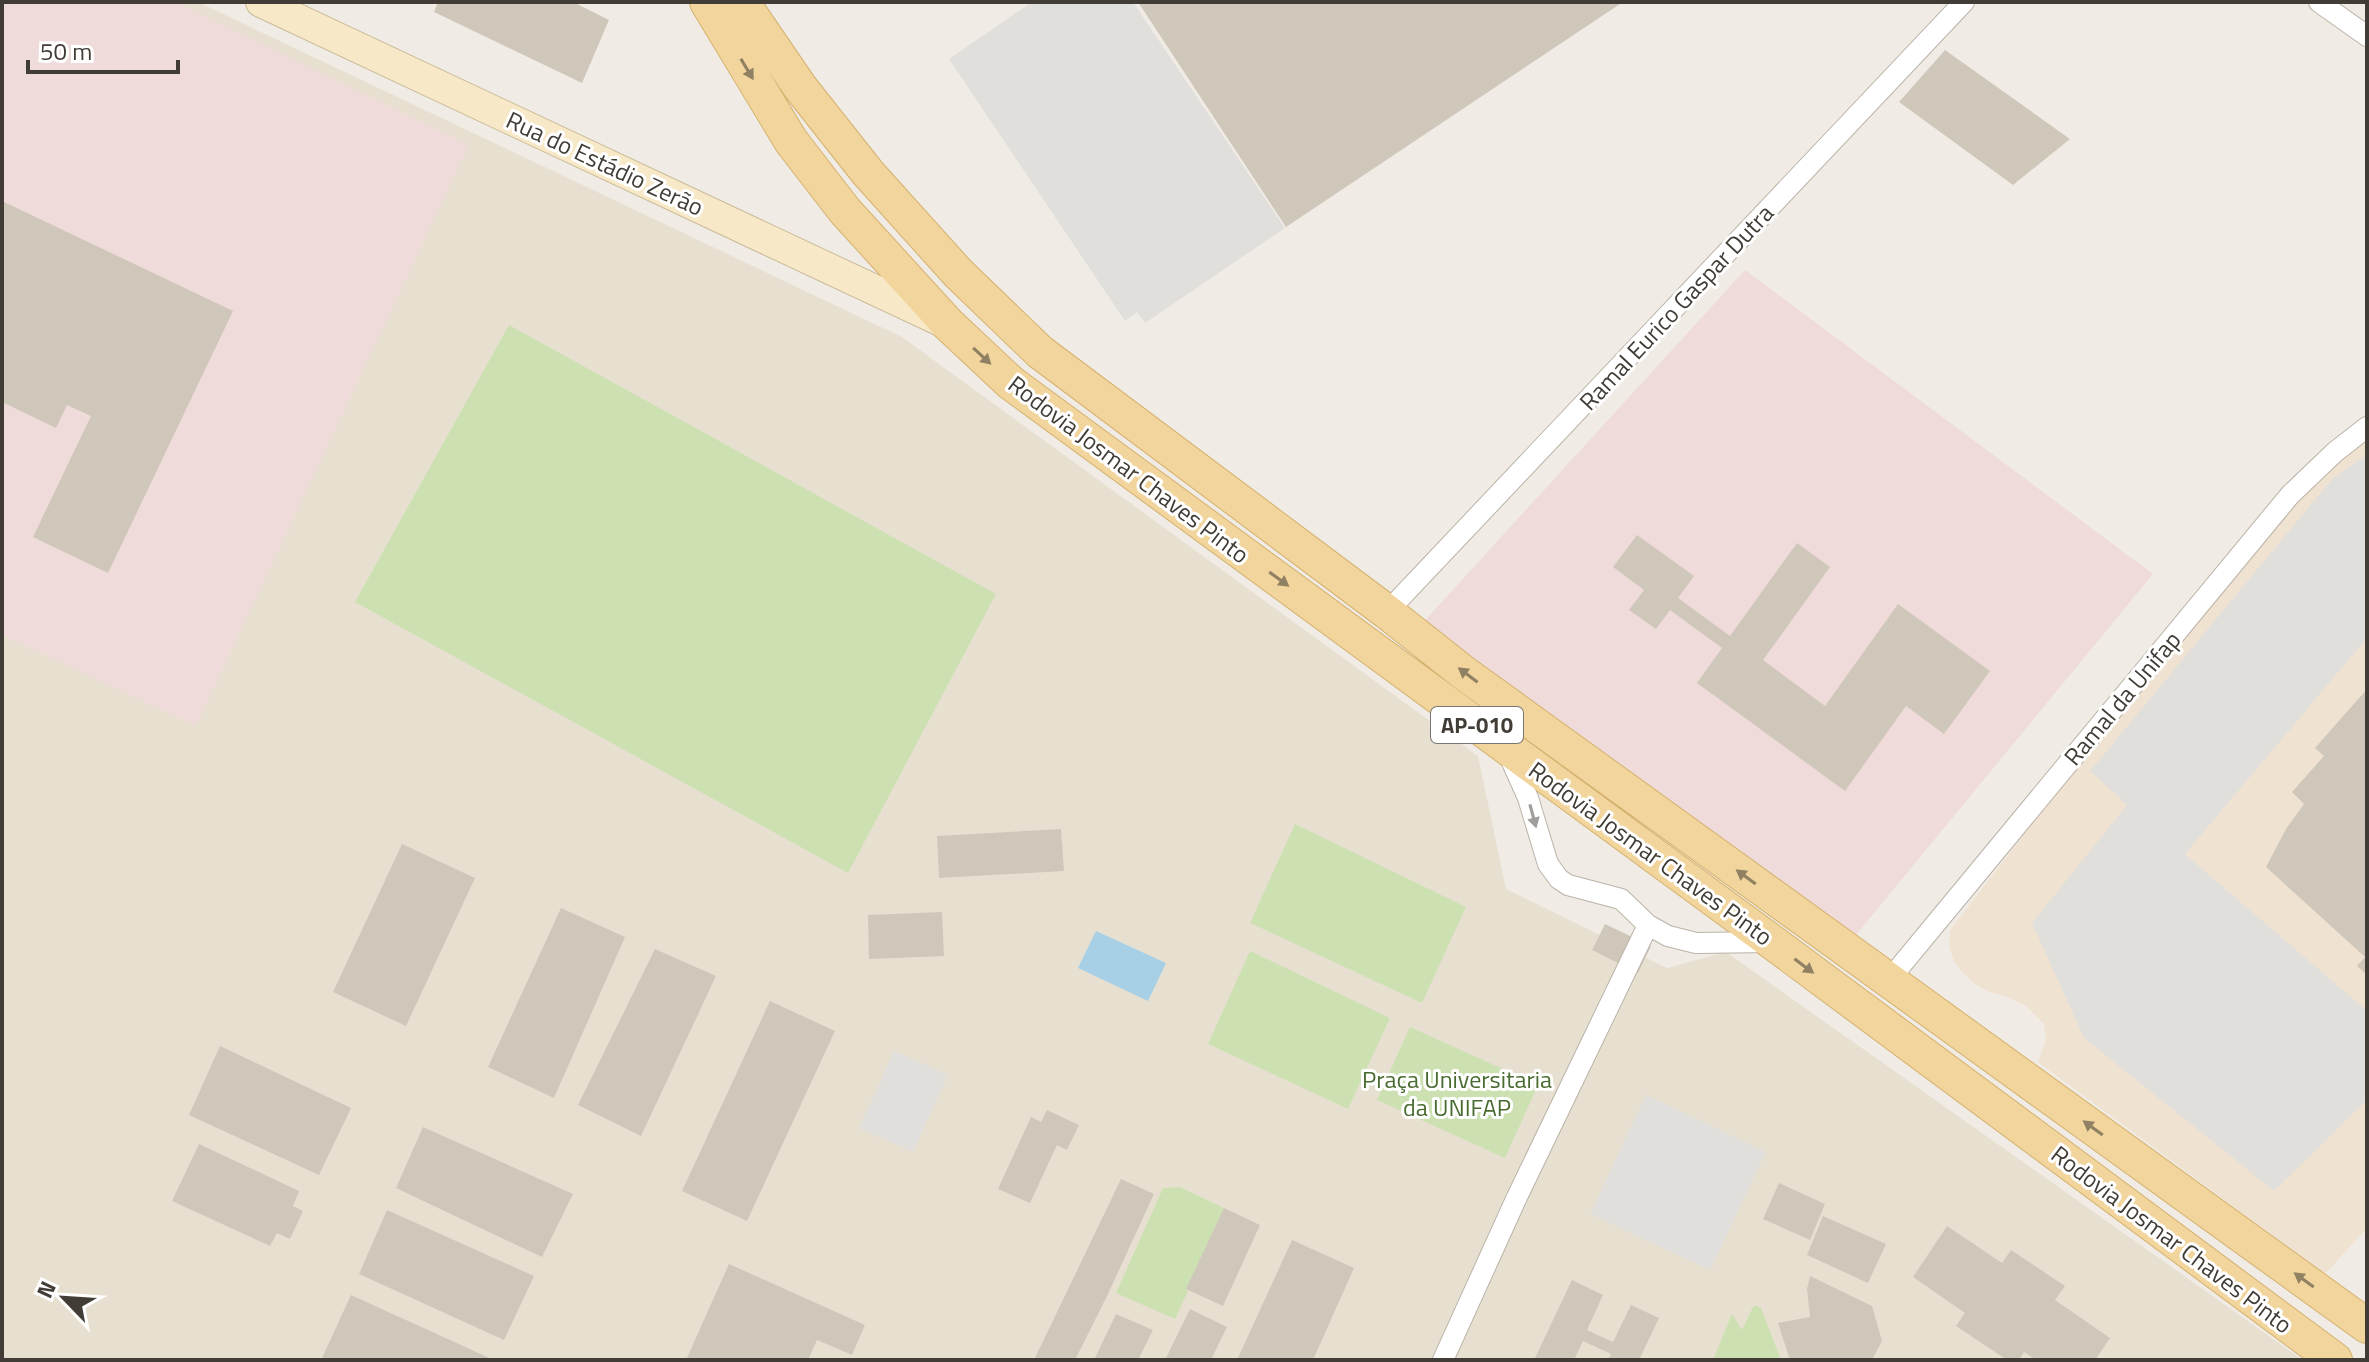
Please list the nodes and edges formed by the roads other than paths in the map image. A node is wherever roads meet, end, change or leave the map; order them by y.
1 (261, 2) edge
2 (707, 2) edge
3 (742, 2) edge
4 (1964, 2) edge
5 (2319, 2) edge
6 (2367, 36) edge
7 (948, 324) junction
8 (2367, 427) edge
9 (1387, 612) junction
10 (1503, 744) junction
11 (1648, 925) junction
12 (1772, 942) junction
13 (1889, 980) junction
14 (2367, 1326) edge
15 (1443, 1360) edge
16 (2335, 1360) edge

1 - 7 street, Rua do Estádio Zerão
2 -> 7 main road, Rodovia Josmar Chaves Pinto / AP-010
3 - 9 main road, Rodovia Josmar Chaves Pinto / AP-010
4 - 9 street, Ramal Eurico Gaspar Dutra
5 - 6 street
7 -> 10 main road, Rodovia Josmar Chaves Pinto / AP-010
8 - 13 street, Ramal da Unifap
13 -> 9 main road, Rodovia Josmar Chaves Pinto / AP-010
10 -> 11 street
10 - 12 main road, Rodovia Josmar Chaves Pinto / AP-010
11 - 12 street
11 - 15 street
12 -> 16 main road, Rodovia Josmar Chaves Pinto / AP-010
14 -> 13 main road, Rodovia Josmar Chaves Pinto / AP-010

